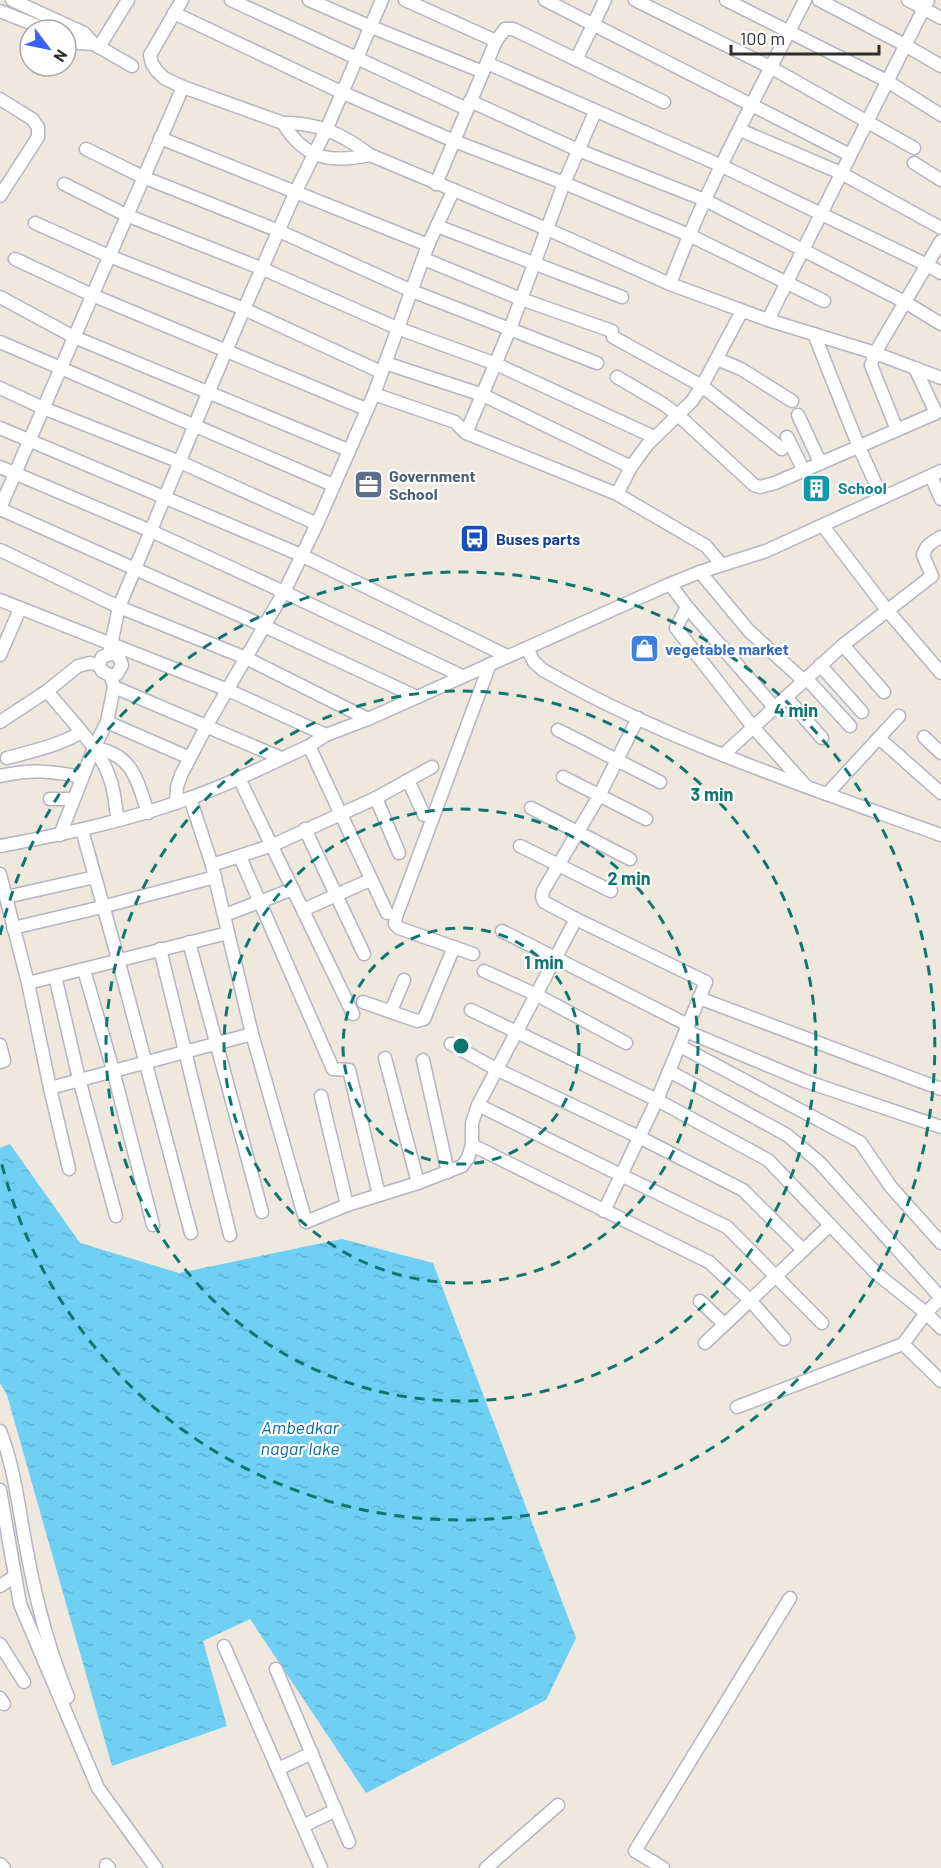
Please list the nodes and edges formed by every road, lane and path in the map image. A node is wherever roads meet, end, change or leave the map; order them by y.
1 (128, 0) edge
2 (182, 0) edge
3 (231, 0) edge
4 (309, 0) edge
5 (382, 0) edge
6 (405, 0) edge
7 (545, 0) edge
8 (605, 0) edge
9 (635, 0) edge
10 (726, 0) edge
11 (805, 0) edge
12 (819, 0) edge
13 (908, 0) edge
14 (19, 1) edge
15 (325, 3) edge
16 (925, 4) edge
17 (0, 11) edge
18 (174, 13) junction
19 (18, 18) edge
20 (941, 18) edge
21 (592, 25) junction
22 (369, 26) junction
23 (789, 32) junction
24 (496, 41) junction
25 (78, 43) edge
26 (97, 45) junction
27 (905, 45) junction
28 (356, 58) junction
29 (576, 60) junction
30 (132, 66) dead end
31 (941, 66) edge
32 (485, 67) junction
33 (770, 67) junction
34 (886, 81) junction
35 (183, 87) junction
36 (341, 92) junction
37 (0, 99) edge
38 (664, 102) dead end
39 (469, 105) junction
40 (752, 106) junction
41 (595, 112) junction
42 (941, 115) edge
43 (867, 120) junction
44 (283, 123) junction
45 (327, 128) junction
46 (740, 130) junction
47 (160, 138) junction
48 (454, 141) junction
49 (914, 148) dead end
50 (86, 149) dead end
51 (578, 150) junction
52 (314, 154) junction
53 (370, 155) junction
54 (849, 155) junction
55 (914, 163) dead end
56 (722, 166) junction
57 (841, 173) junction
58 (143, 177) junction
59 (941, 180) edge
60 (564, 183) junction
61 (64, 184) dead end
62 (436, 184) junction
63 (296, 191) junction
64 (453, 191) junction
65 (0, 195) edge
66 (705, 200) junction
67 (821, 213) junction
68 (126, 215) junction
69 (35, 223) dead end
70 (437, 226) junction
71 (941, 228) edge
72 (548, 229) junction
73 (279, 231) junction
74 (689, 235) junction
75 (941, 242) edge
76 (428, 245) junction
77 (803, 249) junction
78 (109, 256) junction
79 (15, 258) dead end
80 (424, 259) junction
81 (534, 262) junction
82 (927, 265) junction
83 (263, 269) junction
84 (941, 273) edge
85 (787, 283) junction
86 (670, 284) junction
87 (412, 291) junction
88 (92, 296) junction
89 (0, 297) edge
90 (622, 297) dead end
91 (521, 298) junction
92 (824, 301) dead end
93 (905, 302) junction
94 (244, 309) junction
95 (742, 311) junction
96 (768, 320) junction
97 (941, 324) edge
98 (397, 328) junction
99 (510, 329) junction
100 (814, 334) junction
101 (74, 337) junction
102 (0, 342) edge
103 (226, 352) junction
104 (875, 353) junction
105 (717, 358) junction
106 (597, 363) dead end
107 (496, 364) junction
108 (383, 368) junction
109 (915, 368) junction
110 (60, 369) junction
111 (617, 377) dead end
112 (941, 378) edge
113 (702, 386) junction
114 (0, 388) edge
115 (209, 391) junction
116 (374, 394) junction
117 (483, 395) junction
118 (792, 401) dead end
119 (43, 408) junction
120 (366, 409) junction
121 (678, 415) junction
122 (798, 415) dead end
123 (195, 426) junction
124 (0, 428) edge
125 (897, 430) junction
126 (466, 432) junction
127 (654, 437) junction
128 (30, 440) junction
129 (859, 447) junction
130 (348, 450) junction
131 (180, 462) junction
132 (820, 462) junction
133 (0, 467) edge
134 (631, 467) junction
135 (803, 469) junction
136 (15, 474) junction
137 (936, 474) edge
138 (333, 485) junction
139 (617, 494) junction
140 (166, 497) junction
141 (882, 498) junction
142 (941, 499) edge
143 (0, 508) edge
144 (317, 524) junction
145 (823, 526) junction
146 (151, 531) junction
147 (941, 537) edge
148 (0, 550) edge
149 (301, 555) junction
150 (722, 565) junction
151 (135, 569) junction
152 (700, 572) junction
153 (670, 584) junction
154 (284, 592) junction
155 (0, 600) edge
156 (119, 607) junction
157 (687, 607) junction
158 (20, 609) junction
159 (887, 610) junction
160 (264, 626) junction
161 (843, 645) junction
162 (109, 648) junction
163 (527, 648) junction
164 (0, 656) edge
165 (507, 656) junction
166 (246, 658) junction
167 (490, 664) junction
168 (99, 665) junction
169 (820, 665) junction
170 (941, 673) edge
171 (462, 676) junction
172 (804, 679) junction
173 (112, 682) junction
174 (228, 690) junction
175 (47, 691) junction
176 (884, 692) dead end
177 (417, 697) junction
178 (786, 697) junction
179 (774, 707) junction
180 (861, 712) dead end
181 (898, 716) dead end
182 (638, 718) junction
183 (368, 719) junction
184 (0, 722) edge
185 (107, 722) junction
186 (207, 725) junction
187 (850, 726) dead end
188 (753, 727) junction
189 (558, 730) dead end
190 (80, 733) junction
191 (326, 735) junction
192 (924, 737) dead end
193 (822, 738) dead end
194 (879, 738) junction
195 (309, 746) junction
196 (94, 748) junction
197 (941, 753) edge
198 (723, 755) junction
199 (6, 758) dead end
200 (190, 758) junction
201 (282, 758) junction
202 (618, 759) junction
203 (432, 767) dead end
204 (0, 776) edge
205 (82, 777) junction
206 (239, 777) junction
207 (563, 777) dead end
208 (408, 780) junction
209 (660, 782) dead end
210 (805, 786) junction
211 (941, 793) edge
212 (827, 794) junction
213 (599, 796) junction
214 (190, 798) junction
215 (376, 798) junction
216 (73, 799) junction
217 (50, 800) dead end
218 (176, 803) junction
219 (531, 808) dead end
220 (148, 813) junction
221 (341, 814) junction
222 (424, 815) dead end
223 (646, 819) dead end
224 (118, 820) junction
225 (305, 829) junction
226 (82, 830) junction
227 (939, 831) edge
228 (578, 832) junction
229 (60, 835) junction
230 (273, 845) junction
231 (0, 846) edge
232 (520, 846) dead end
233 (399, 853) dead end
234 (240, 857) junction
235 (630, 859) dead end
236 (558, 864) junction
237 (213, 871) junction
238 (0, 874) edge
239 (95, 877) junction
240 (370, 880) junction
241 (293, 888) junction
242 (611, 891) dead end
243 (337, 896) junction
244 (6, 897) junction
245 (261, 901) junction
246 (102, 907) junction
247 (303, 910) junction
248 (387, 913) dead end
249 (225, 915) junction
250 (576, 919) junction
251 (13, 928) junction
252 (502, 931) dead end
253 (228, 933) junction
254 (189, 942) junction
255 (454, 948) junction
256 (160, 950) junction
257 (364, 954) dead end
258 (473, 954) dead end
259 (118, 959) junction
260 (557, 959) junction
261 (84, 970) junction
262 (484, 971) dead end
263 (56, 976) junction
264 (404, 980) dead end
265 (28, 983) junction
266 (537, 995) junction
267 (699, 998) junction
268 (363, 1002) dead end
269 (471, 1010) dead end
270 (391, 1011) junction
271 (353, 1014) dead end
272 (687, 1028) junction
273 (516, 1032) junction
274 (252, 1034) junction
275 (216, 1042) junction
276 (627, 1042) dead end
277 (451, 1044) dead end
278 (0, 1045) edge
279 (680, 1046) junction
280 (183, 1051) junction
281 (385, 1058) dead end
282 (423, 1060) dead end
283 (146, 1061) junction
284 (0, 1062) edge
285 (496, 1069) junction
286 (113, 1070) junction
287 (669, 1071) junction
288 (79, 1079) junction
289 (50, 1088) junction
290 (941, 1089) edge
291 (321, 1096) dead end
292 (657, 1100) junction
293 (478, 1105) junction
294 (941, 1127) edge
295 (639, 1137) junction
296 (472, 1145) junction
297 (69, 1169) dead end
298 (448, 1172) junction
299 (621, 1174) junction
300 (418, 1183) junction
301 (379, 1195) junction
302 (346, 1205) junction
303 (604, 1211) junction
304 (262, 1212) dead end
305 (116, 1216) dead end
306 (153, 1225) dead end
307 (829, 1226) junction
308 (191, 1233) dead end
309 (230, 1235) dead end
310 (941, 1243) edge
311 (803, 1250) junction
312 (777, 1275) junction
313 (941, 1298) edge
314 (750, 1300) junction
315 (700, 1301) dead end
316 (926, 1313) junction
317 (822, 1323) dead end
318 (724, 1324) junction
319 (941, 1328) edge
320 (784, 1339) dead end
321 (705, 1343) dead end
322 (903, 1344) junction
323 (941, 1381) edge
324 (737, 1407) dead end
325 (0, 1431) edge
326 (0, 1490) edge
327 (15, 1576) junction
328 (0, 1586) edge
329 (790, 1598) dead end
330 (0, 1644) edge
331 (224, 1646) dead end
332 (276, 1669) dead end
333 (24, 1682) dead end
334 (312, 1753) junction
335 (278, 1769) junction
336 (558, 1805) dead end
337 (336, 1810) junction
338 (122, 1821) junction
339 (303, 1826) junction
340 (349, 1842) dead end
341 (0, 1864) edge
342 (4, 1868) edge
343 (156, 1868) edge
344 (321, 1868) edge
345 (486, 1868) edge
346 (663, 1868) edge

1 - 26 street
2 - 18 street
3 - 28 street
4 - 15 street
5 - 22 street
6 - 24 street
7 - 21 street
8 - 21 street
9 - 33 street
10 - 23 street
11 - 23 street
12 - 27 street
13 - 16 street
14 - 26 street
15 - 22 street
16 - 20 street
16 - 27 street
17 - 19 street
18 - 35 street
18 - 36 street
21 - 29 street
21 - 40 street
22 - 28 street
22 - 32 street
23 - 33 street
23 - 34 street
24 - 29 street
24 - 32 street
25 - 26 street
26 - 30 street
27 - 31 street
27 - 34 street
28 - 36 street
28 - 39 street
29 - 38 street
32 - 39 street
32 - 41 street
33 - 40 street
33 - 43 street
34 - 42 street
34 - 43 street
35 - 44 street
35 - 47 street
36 - 45 street
36 - 48 street
37 - 65 street
39 - 48 street
39 - 51 street
40 - 46 street
40 - 54 street
41 - 51 street
41 - 56 street
43 - 49 street
43 - 54 street
44 - 45 street
44 - 52 street
45 - 52 street
45 - 53 street
46 - 56 street
46 - 57 street
47 - 58 street
47 - 63 street
48 - 60 street
48 - 62 street
50 - 58 street
51 - 60 street
51 - 66 street
52 - 53 street
52 - 63 street
53 - 62 street
54 - 57 street
55 - 59 street
56 - 66 street
56 - 67 street
57 - 67 street
57 - 71 street
58 - 68 street
58 - 73 street
60 - 72 street
60 - 74 street
61 - 68 street
62 - 64 street
63 - 73 street
63 - 76 street
64 - 70 street
64 - 72 street
66 - 74 street
66 - 77 street
67 - 77 street
67 - 82 street
68 - 78 street
68 - 83 street
69 - 78 street
70 - 76 street
70 - 81 street
72 - 81 street
72 - 86 street
73 - 83 street
73 - 87 street
74 - 85 street
74 - 86 street
75 - 82 street
76 - 80 street
77 - 85 street
77 - 93 street
78 - 88 street
78 - 94 street
79 - 88 street
80 - 87 street
80 - 91 street
81 - 90 street
81 - 91 street
82 - 84 street
82 - 93 street
83 - 94 street
83 - 98 street
85 - 92 street
85 - 96 street
86 - 95 street
87 - 98 street
87 - 99 street
88 - 101 street
88 - 103 street
89 - 101 street
91 - 99 street
91 - 113 street
93 - 97 street
93 - 104 street
94 - 103 street
94 - 108 street
95 - 96 street
95 - 105 street
96 - 100 street
98 - 107 street
98 - 108 street
99 - 106 street
99 - 107 street
100 - 104 street
100 - 129 street
101 - 110 street
101 - 115 street
102 - 110 street
103 - 115 street
103 - 120 street
104 - 109 street
104 - 125 street
105 - 113 street
105 - 118 street
107 - 117 street
107 - 127 street
108 - 116 street
108 - 117 street
109 - 112 street
109 - 125 street
110 - 119 street
110 - 123 street
111 - 121 street
113 - 121 street
113 - 135 street
114 - 119 street
115 - 123 street
115 - 130 street
116 - 120 street
116 - 126 street
117 - 126 street
117 - 134 street
119 - 128 street
119 - 131 street
120 - 130 street
121 - 127 street
121 - 135 street
122 - 132 street
123 - 131 street
123 - 138 street
124 - 128 street
125 - 129 street
126 - 139 street
127 - 134 street
128 - 136 street
128 - 140 street
129 - 132 street
129 - 141 street
130 - 138 street
131 - 140 street
131 - 144 street
132 - 135 street
133 - 136 street
134 - 139 street
136 - 143 street
136 - 146 street
137 - 141 street
137 - 142 street
138 - 144 street
139 - 150 street
140 - 146 street
140 - 149 street
141 - 145 street
143 - 151 street
144 - 149 street
145 - 150 street
145 - 159 street
146 - 151 street
146 - 154 street
147 - 159 street
148 - 156 street
149 - 154 street
149 - 165 street
150 - 152 street
151 - 156 street
151 - 160 street
152 - 153 street
152 - 172 street
153 - 157 street
153 - 163 street
154 - 160 street
154 - 171 street
155 - 158 street
156 - 162 street
156 - 166 street
157 - 179 street
157 - 188 street
158 - 162 street
158 - 164 street
159 - 161 street
159 - 170 street
160 - 166 street
160 - 177 street
161 - 169 street
161 - 176 street
162 - 168 street
162 - 173 street
162 - 174 street
163 - 165 street
163 - 182 street
165 - 167 street
166 - 174 street
166 - 183 street
167 - 171 street
167 - 255 street
168 - 173 street
168 - 175 street
169 - 172 street
169 - 180 street
171 - 177 street
172 - 178 street
172 - 187 street
173 - 185 street
173 - 186 street
174 - 186 street
174 - 191 street
175 - 184 street
175 - 190 street
177 - 183 street
178 - 179 street
178 - 193 street
179 - 188 street
181 - 194 street
182 - 198 street
182 - 202 street
183 - 191 street
185 - 196 street
185 - 200 street
186 - 200 street
186 - 201 street
188 - 198 street
188 - 210 street
189 - 202 street
190 - 196 street
190 - 199 street
191 - 195 street
192 - 197 street
194 - 211 street
194 - 212 street
195 - 201 street
195 - 221 street
196 - 205 street
196 - 220 street
196 - 224 street
198 - 210 street
200 - 218 street
201 - 206 street
202 - 209 street
202 - 213 street
203 - 208 street
204 - 205 street
205 - 216 street
206 - 214 street
206 - 230 street
207 - 213 street
208 - 215 street
208 - 222 street
210 - 212 street
212 - 227 street
213 - 223 street
213 - 228 street
214 - 218 street
214 - 237 street
215 - 221 street
215 - 233 street
216 - 217 street
216 - 229 street
218 - 220 street
219 - 228 street
220 - 224 street
221 - 225 street
221 - 240 street
224 - 226 street
225 - 230 street
225 - 243 street
226 - 229 street
226 - 239 street
228 - 235 street
228 - 236 street
229 - 231 street
230 - 234 street
230 - 241 street
232 - 236 street
234 - 237 street
234 - 245 street
236 - 242 street
236 - 250 street
237 - 246 street
237 - 249 street
238 - 244 street
239 - 244 street
239 - 246 street
240 - 243 street
240 - 248 street
241 - 245 street
241 - 247 street
243 - 247 street
243 - 257 street
244 - 251 street
245 - 249 street
245 - 301 street
246 - 251 street
246 - 259 street
247 - 271 street
249 - 253 street
250 - 260 street
250 - 267 street
251 - 265 street
252 - 260 street
253 - 254 street
253 - 274 street
254 - 256 street
254 - 275 street
255 - 258 street
255 - 270 street
256 - 259 street
256 - 280 street
259 - 261 street
259 - 283 street
260 - 266 street
260 - 272 street
261 - 263 street
261 - 286 street
262 - 266 street
263 - 265 street
263 - 288 street
264 - 270 street
265 - 289 street
266 - 273 street
266 - 276 street
267 - 272 street
267 - 290 street
268 - 270 street
269 - 273 street
272 - 279 street
272 - 294 street
273 - 285 street
273 - 292 street
274 - 275 street
274 - 302 street
275 - 280 street
275 - 304 street
277 - 285 street
278 - 284 street
279 - 287 street
279 - 310 street
280 - 283 street
280 - 309 street
281 - 300 street
282 - 298 street
283 - 286 street
283 - 308 street
285 - 293 street
285 - 295 street
286 - 288 street
286 - 306 street
287 - 292 street
287 - 313 street
288 - 289 street
288 - 305 street
289 - 297 street
291 - 302 street
292 - 295 street
292 - 307 street
293 - 296 street
293 - 299 street
295 - 299 street
295 - 311 street
296 - 298 street
296 - 303 street
298 - 300 street
299 - 303 street
299 - 312 street
300 - 301 street
301 - 302 street
303 - 314 street
307 - 311 street
307 - 316 street
311 - 312 street
312 - 314 street
312 - 317 street
313 - 316 street
314 - 318 street
314 - 320 street
315 - 318 street
316 - 319 street
316 - 322 street
318 - 321 street
322 - 323 street
322 - 324 street
325 - 338 street
326 - 327 street
327 - 328 street
327 - 338 street
329 - 346 street
330 - 333 street
331 - 335 street
332 - 334 street
334 - 335 street
334 - 337 street
335 - 339 street
336 - 345 street
337 - 339 street
337 - 340 street
338 - 343 street
339 - 344 street
341 - 342 street

